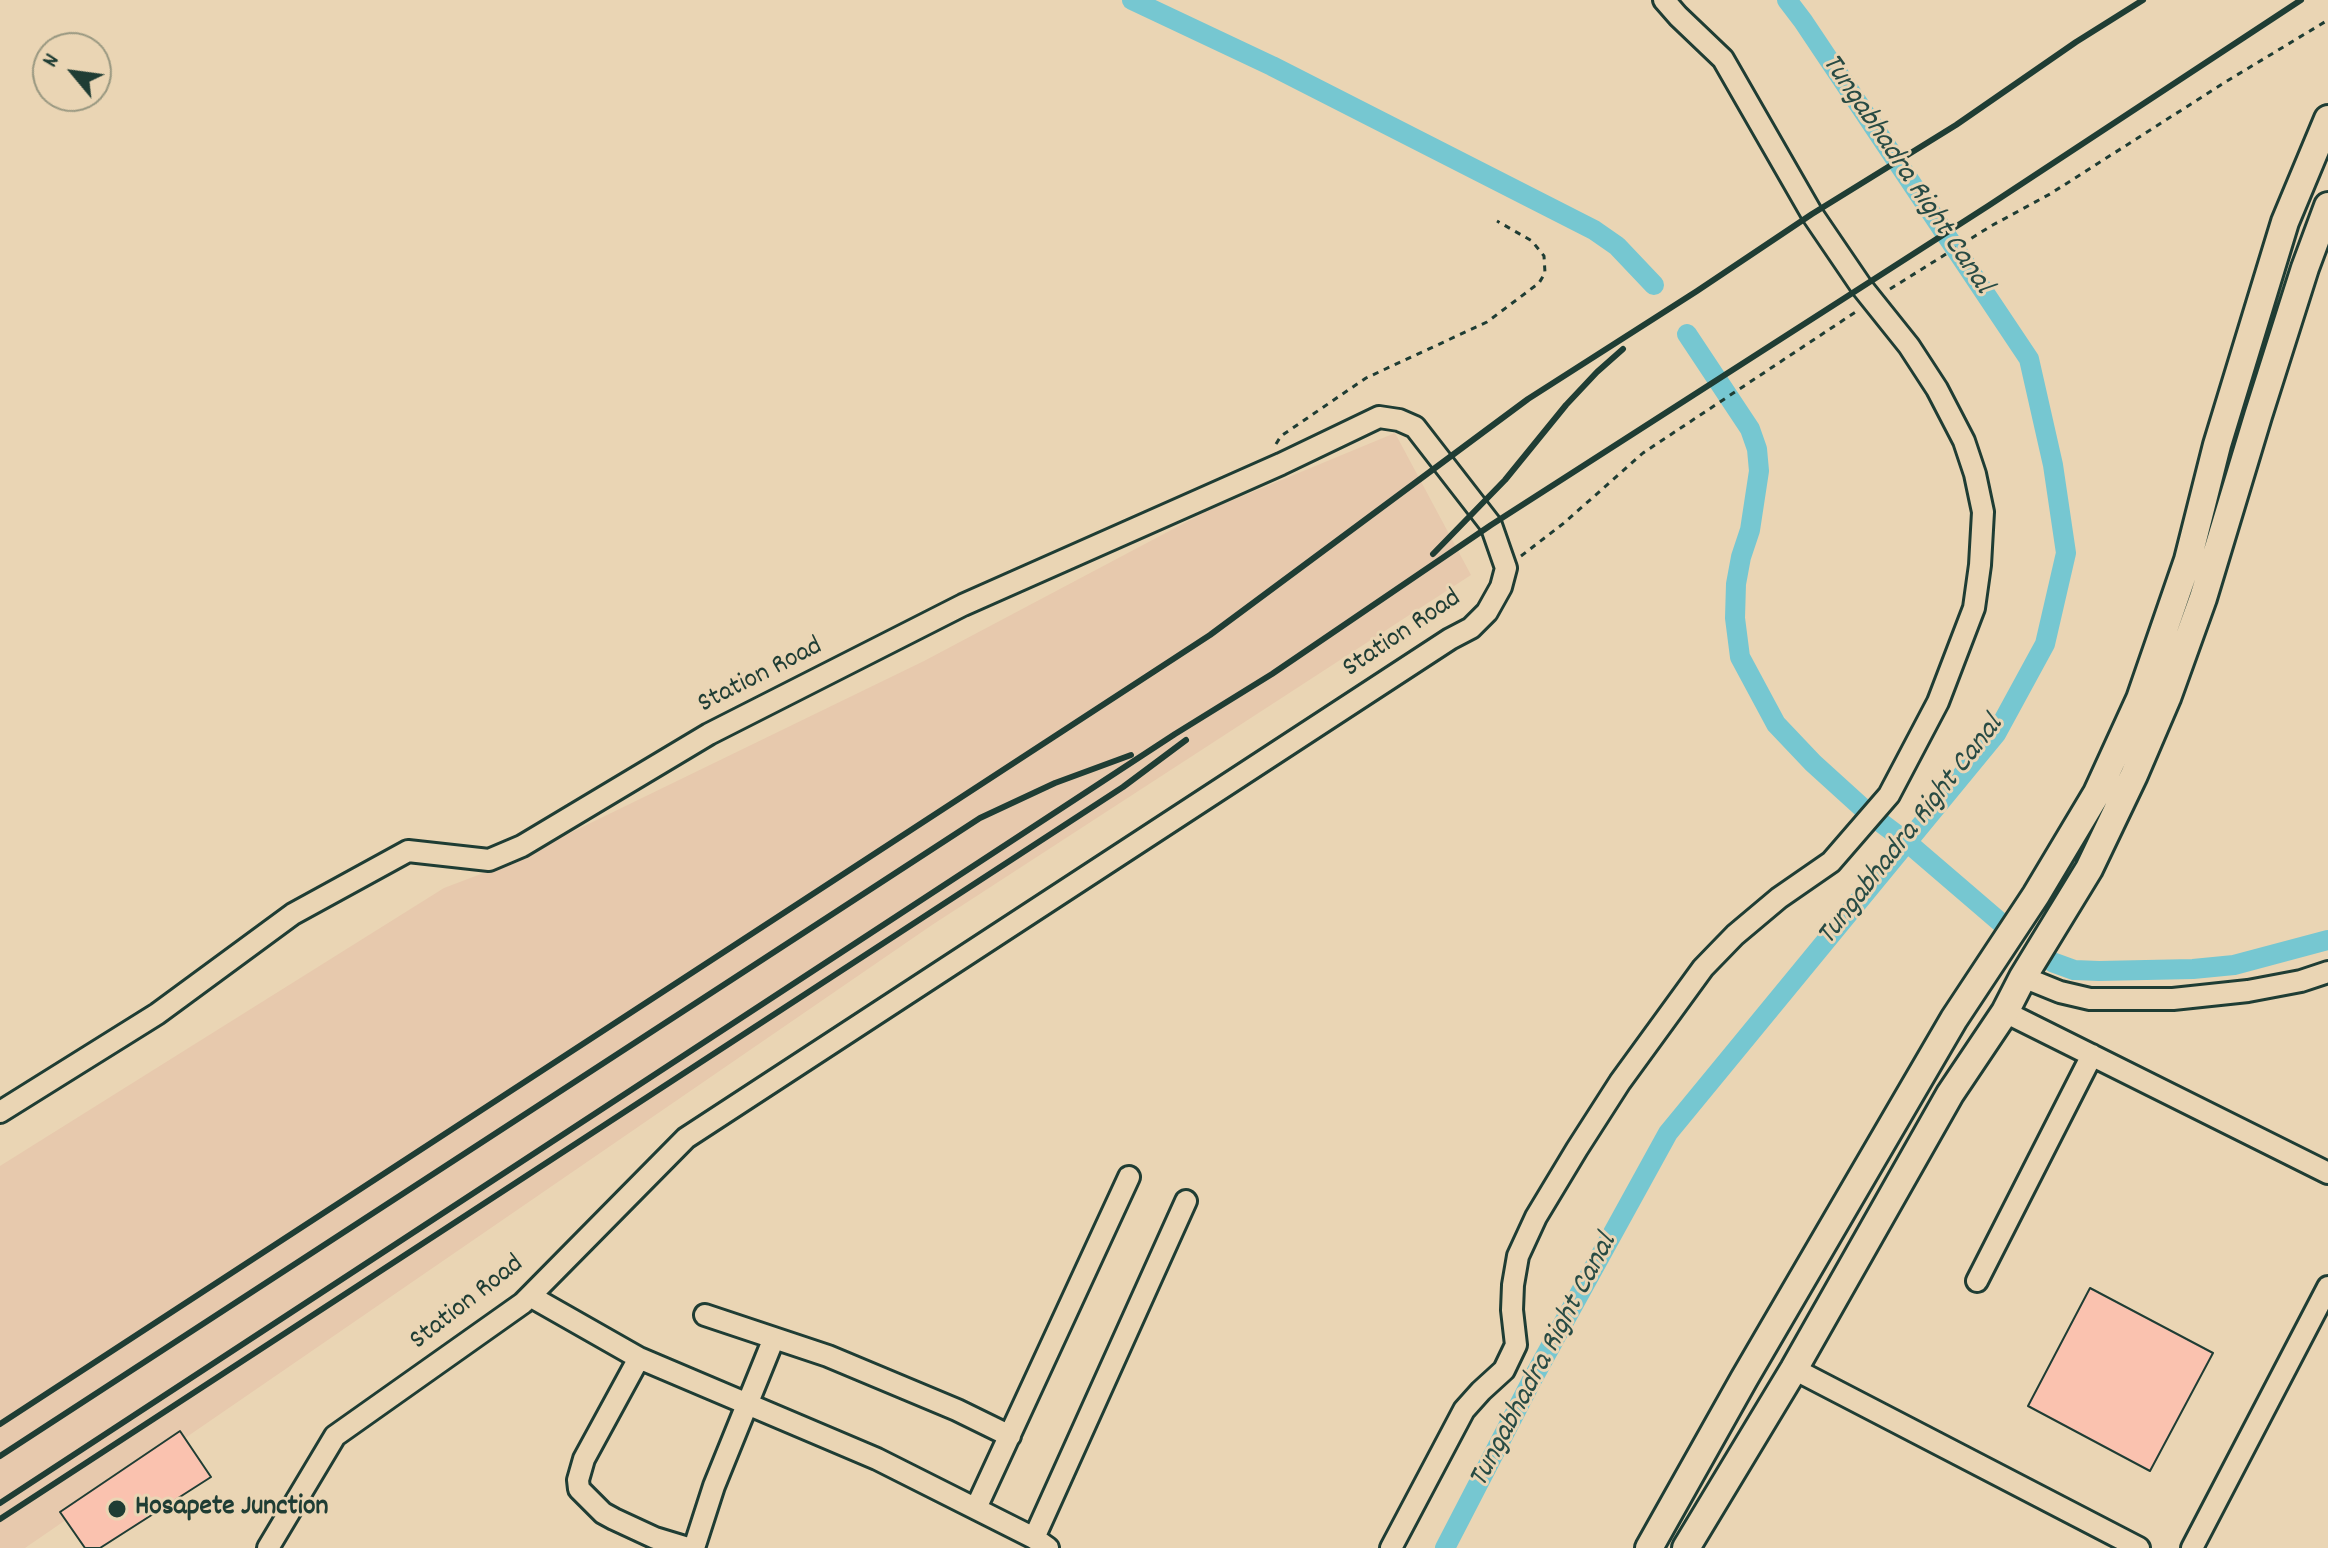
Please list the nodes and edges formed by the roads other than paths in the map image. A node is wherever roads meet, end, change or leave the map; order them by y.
1 (1664, 0) edge
2 (2328, 119) edge
3 (2328, 206) edge
4 (2328, 972) edge
5 (2023, 977) junction
6 (2005, 1012) junction
7 (2092, 1055) junction
8 (0, 1112) edge
9 (2328, 1173) edge
10 (1129, 1177) dead end
11 (1186, 1201) dead end
12 (1977, 1281) dead end
13 (2328, 1287) edge
14 (530, 1296) junction
15 (705, 1315) dead end
16 (774, 1338) junction
17 (639, 1358) junction
18 (1794, 1369) junction
19 (748, 1403) junction
20 (1010, 1436) junction
21 (976, 1508) junction
22 (1041, 1543) edge
23 (268, 1548) edge
24 (691, 1548) edge
25 (1391, 1548) edge
26 (1649, 1548) edge
27 (1686, 1548) edge
28 (2139, 1548) edge
29 (2192, 1548) edge

1 - 25 street
2 - 26 main road
3 - 5 main road
4 - 5 street
5 - 6 main road
6 - 7 street
6 - 18 main road
7 - 9 street
7 - 12 street
8 - 14 street, Station Road
10 - 20 street
11 - 22 street
13 - 29 street
14 - 17 street
14 - 23 street, Station Road
15 - 16 street
16 - 19 street
16 - 20 street
17 - 19 street
17 - 24 street
18 - 27 main road
18 - 28 street
19 - 21 street
19 - 24 street
20 - 21 street
21 - 22 street

